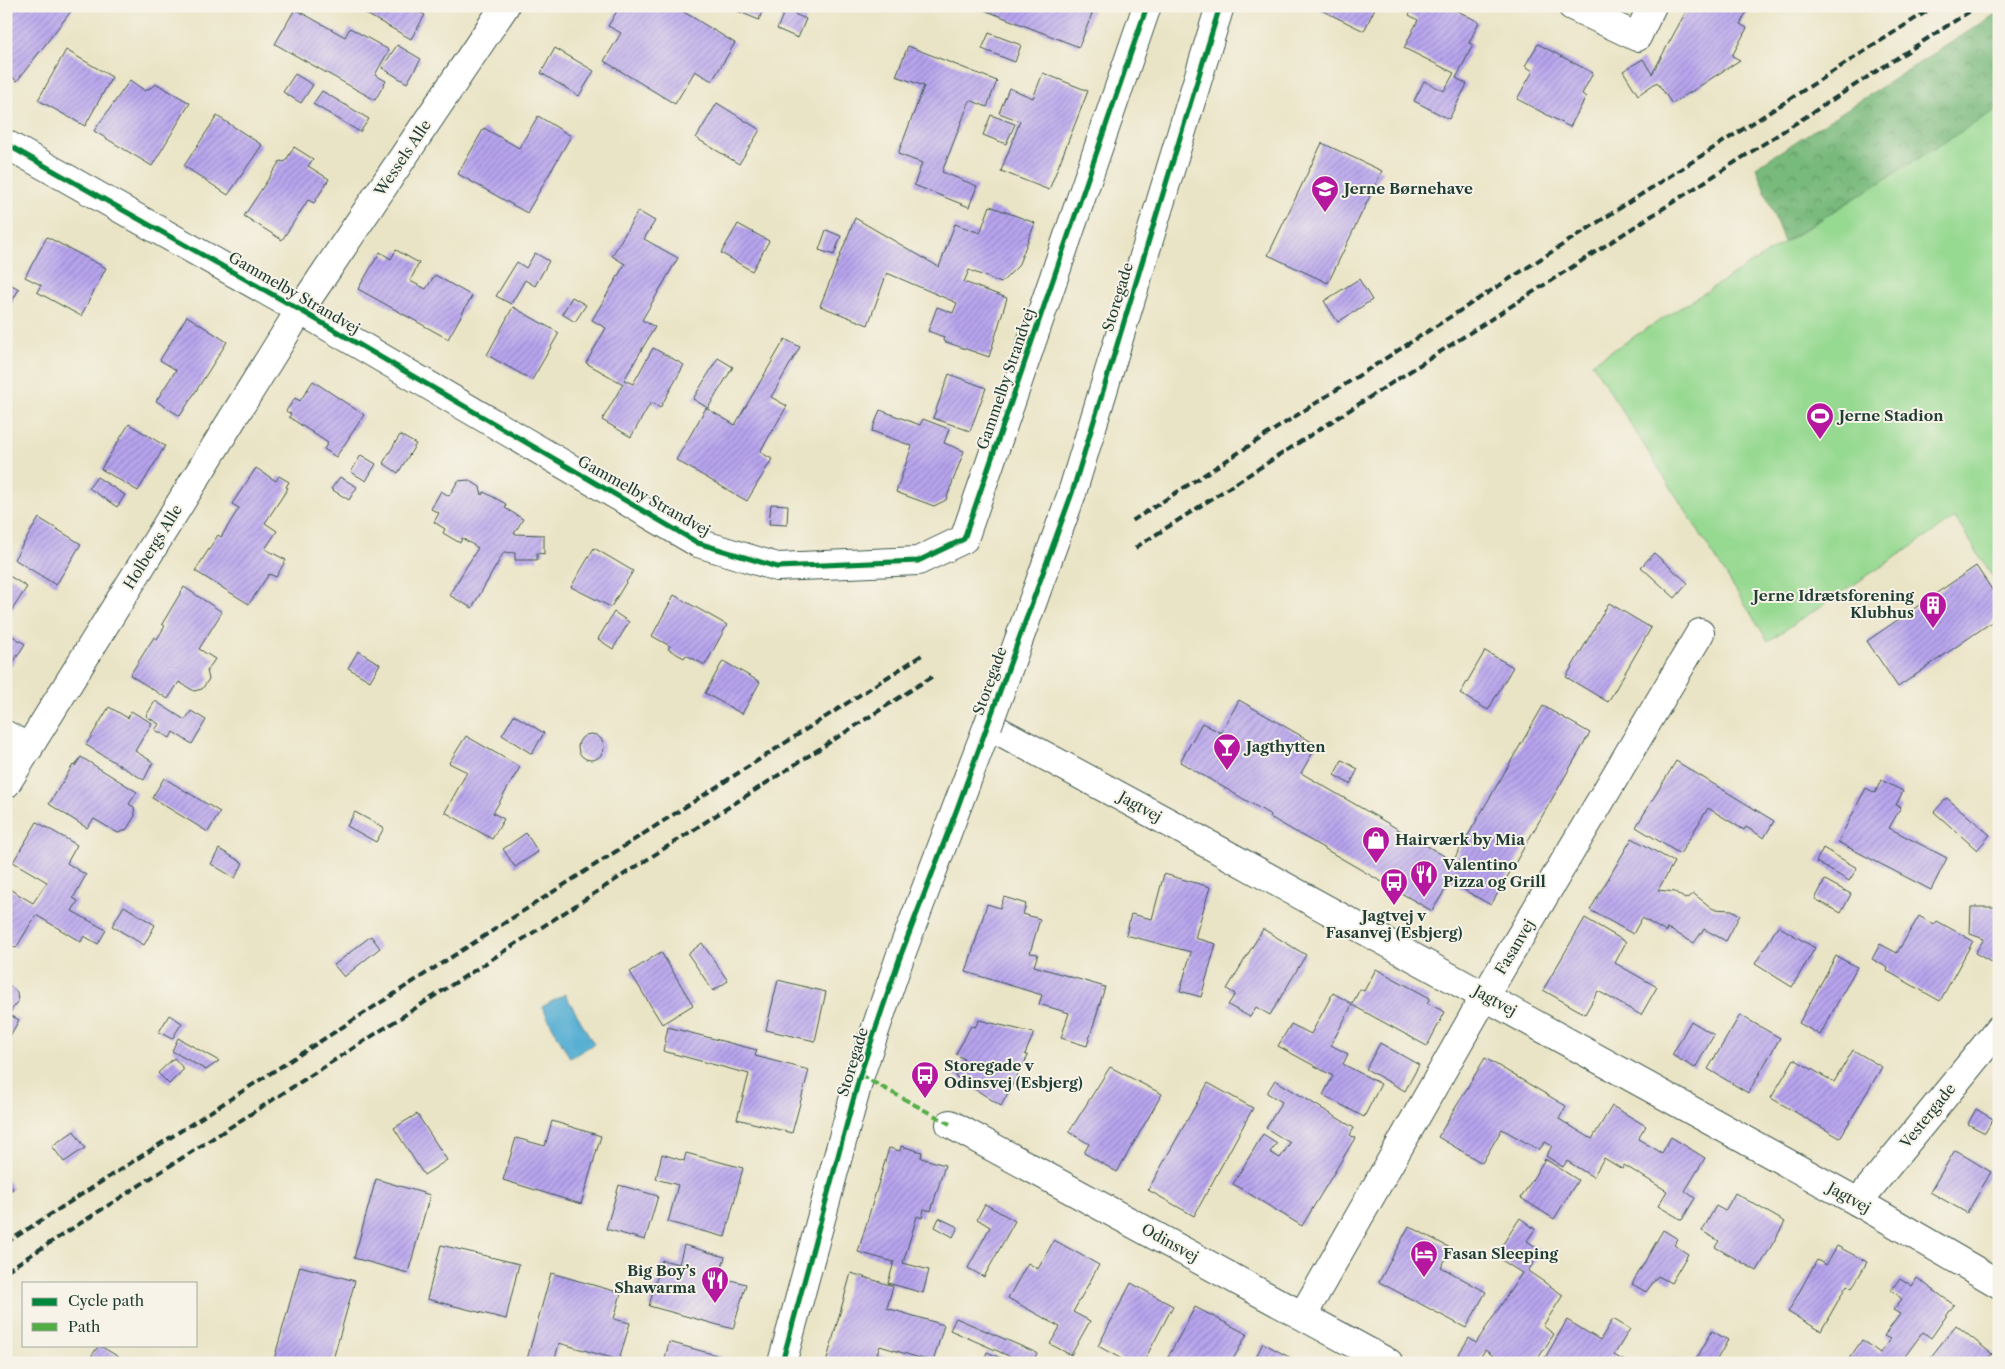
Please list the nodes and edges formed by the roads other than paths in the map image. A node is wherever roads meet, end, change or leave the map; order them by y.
1 (505, 6) edge
2 (1147, 6) edge
3 (1220, 6) edge
4 (1572, 6) edge
5 (1652, 6) edge
6 (6, 144) edge
7 (300, 310) junction
8 (1700, 632) dead end
9 (988, 725) junction
10 (18, 742) edge
11 (6, 784) edge
12 (1486, 996) junction
13 (1999, 1029) edge
14 (950, 1124) dead end
15 (1858, 1202) junction
16 (1999, 1284) edge
17 (1302, 1315) junction
18 (782, 1363) edge
19 (1389, 1363) edge

1 - 7 street, Wessels Alle
2 - 7 street, Gammelby Strandvej
3 - 9 street, Storegade, bridge
4 - 5 street
6 - 7 street, Gammelby Strandvej
7 - 10 street, Holbergs Alle
8 - 12 street, Fasanvej
9 - 12 street, Jagtvej
9 - 18 street, Storegade
10 - 11 street, Holbergs Alle
12 - 15 street, Jagtvej
12 - 17 street, Fasanvej
13 - 15 street, Vestergade
14 - 17 street, Odinsvej
15 - 16 street, Jagtvej
17 - 19 street, Odinsvej

